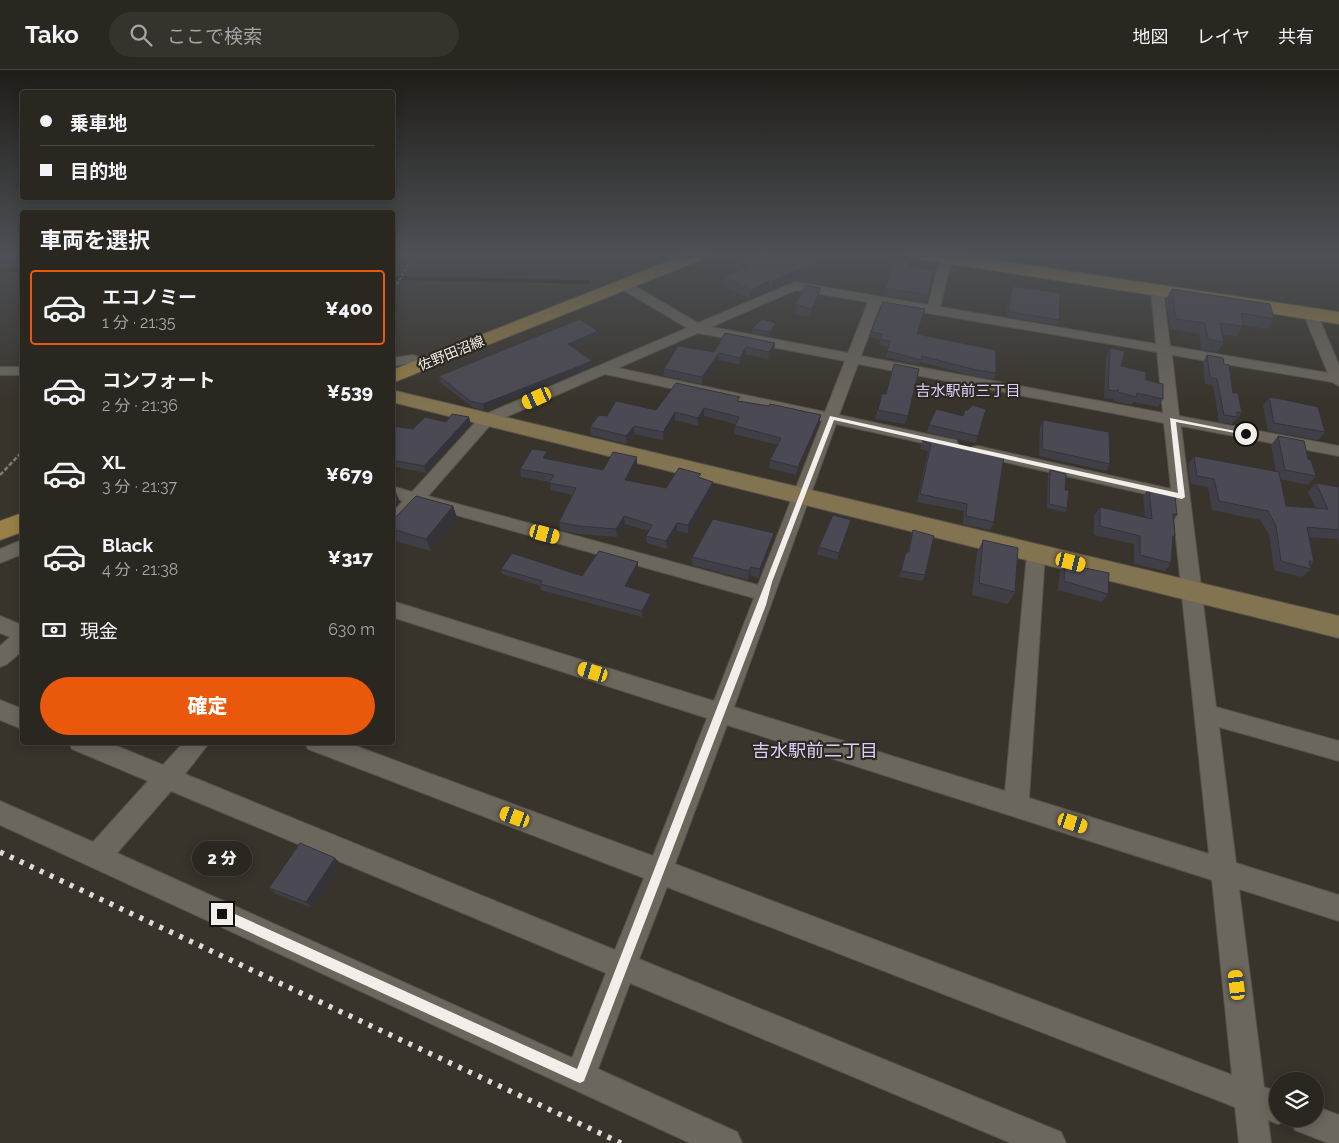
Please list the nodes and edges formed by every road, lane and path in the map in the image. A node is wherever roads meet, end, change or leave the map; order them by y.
1 (579, 303) edge
2 (654, 303) edge
3 (756, 303) edge
4 (875, 303) edge
5 (900, 303) edge
6 (935, 303) edge
7 (1159, 303) edge
8 (1240, 303) edge
9 (934, 309) junction
10 (1310, 314) junction
11 (1339, 318) edge
12 (698, 329) junction
13 (1165, 350) junction
14 (855, 358) junction
15 (395, 362) edge
16 (426, 364) junction
17 (602, 369) junction
18 (0, 371) edge
19 (20, 371) edge
20 (395, 375) edge
21 (1338, 380) edge
22 (395, 397) edge
23 (832, 418) junction
24 (488, 419) junction
25 (1172, 420) junction
26 (1339, 451) edge
27 (20, 454) edge
28 (0, 475) edge
29 (395, 493) edge
30 (802, 497) junction
31 (1182, 497) junction
32 (416, 498) junction
33 (395, 522) edge
34 (20, 523) edge
35 (0, 531) edge
36 (20, 548) edge
37 (1036, 554) junction
38 (0, 556) edge
39 (1193, 592) junction
40 (766, 594) junction
41 (395, 610) edge
42 (0, 624) edge
43 (1339, 627) edge
44 (20, 632) edge
45 (20, 641) edge
46 (0, 658) edge
47 (0, 710) edge
48 (721, 712) junction
49 (1207, 714) junction
50 (20, 718) edge
51 (87, 745) edge
52 (195, 745) edge
53 (324, 745) edge
54 (1339, 751) edge
55 (167, 778) junction
56 (1016, 805) junction
57 (0, 813) edge
58 (97, 857) junction
59 (659, 871) junction
60 (1224, 871) junction
61 (1339, 908) edge
62 (623, 965) junction
63 (580, 1077) junction
64 (1251, 1098) junction
65 (1269, 1105) edge
66 (1324, 1126) edge
67 (1339, 1131) edge
68 (726, 1143) edge
69 (1050, 1143) edge
70 (1255, 1143) edge

1 - 16 main road, 佐野田沼線
2 - 12 street
3 - 12 street
4 - 14 street
5 - 9 street
6 - 9 street
7 - 13 street
8 - 10 main road
9 - 13 street
10 - 11 main road
10 - 21 street
12 - 14 street
12 - 17 street
13 - 21 street
13 - 25 street
14 - 23 street
14 - 25 street
15 - 16 street
16 - 20 main road, 佐野田沼線
17 - 23 street
17 - 24 street
18 - 19 street
22 - 24 street
23 - 30 street
23 - 31 street
24 - 30 street
24 - 32 street
25 - 26 street
25 - 31 street
27 - 28 path
29 - 32 street
30 - 37 street
30 - 40 street
31 - 39 street
32 - 33 street
32 - 40 street
34 - 35 main road
36 - 38 street
37 - 39 street
37 - 56 street
39 - 43 street
39 - 49 street
40 - 48 street
41 - 48 street
42 - 44 street
45 - 46 street
47 - 50 street
48 - 56 street
48 - 59 street
49 - 54 street
49 - 60 street
51 - 55 street
52 - 55 street
53 - 59 street
55 - 58 street
55 - 62 street
56 - 60 street
57 - 58 street
58 - 63 street
59 - 62 street
59 - 64 street
60 - 61 street
60 - 64 street
62 - 63 street
62 - 69 street
63 - 68 street
64 - 65 street
64 - 70 street
66 - 67 street

